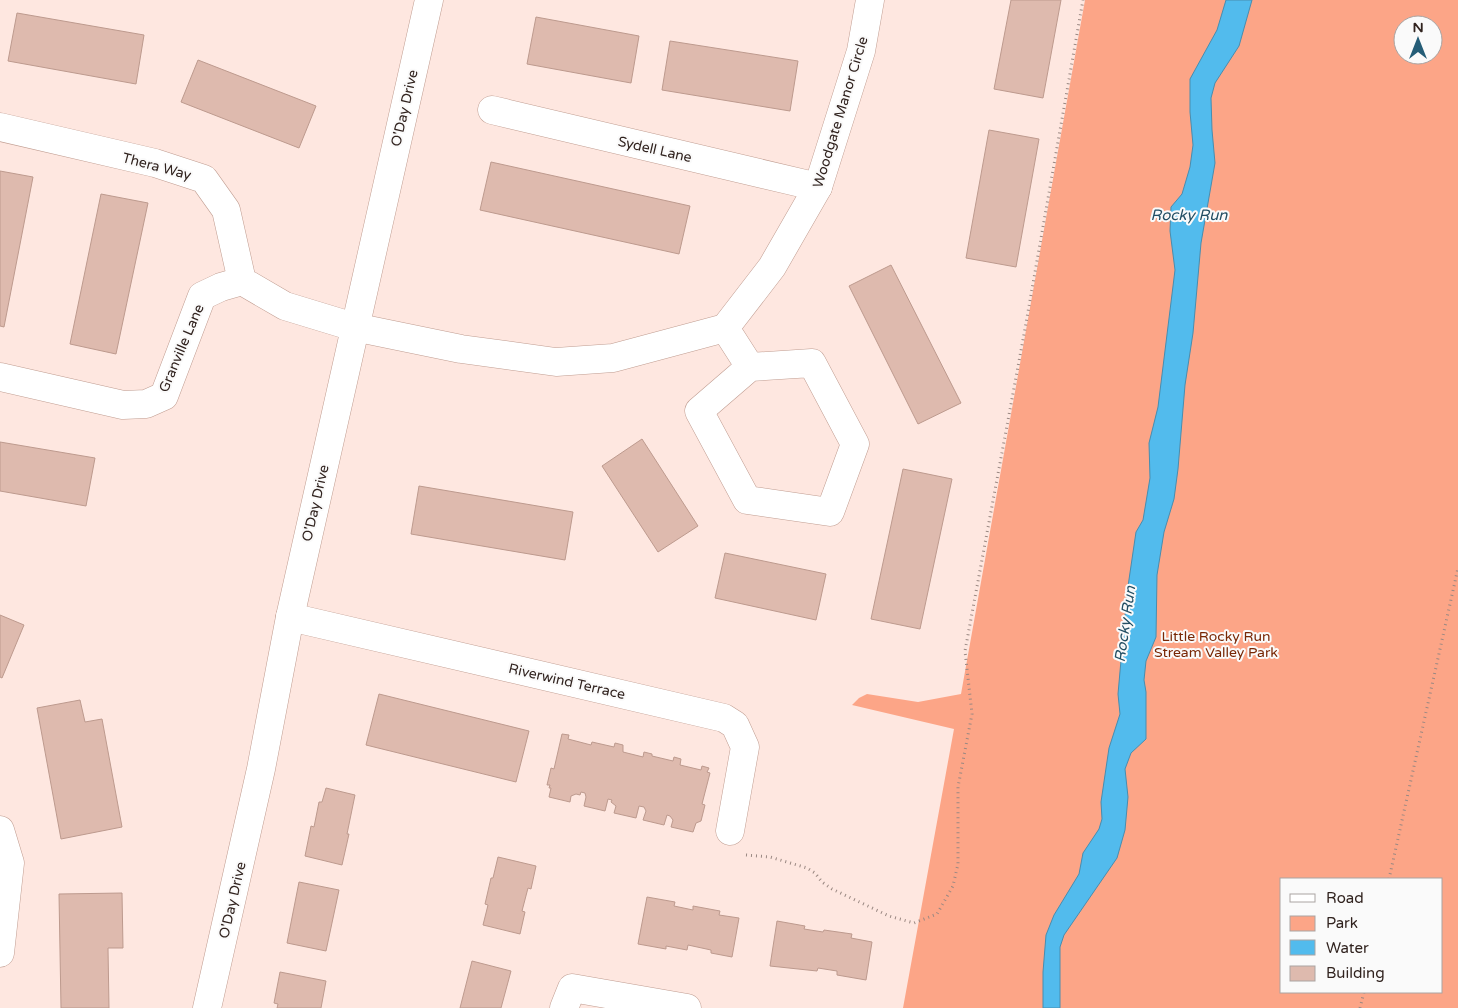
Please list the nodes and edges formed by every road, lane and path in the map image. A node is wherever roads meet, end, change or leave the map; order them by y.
1 (429, 0) edge
2 (870, 0) edge
3 (1083, 0) edge
4 (492, 110) dead end
5 (0, 127) edge
6 (818, 187) junction
7 (242, 281) junction
8 (354, 327) junction
9 (725, 328) junction
10 (750, 367) junction
11 (0, 376) edge
12 (1458, 568) edge
13 (1457, 581) edge
14 (290, 617) junction
15 (0, 830) edge
16 (736, 843) joint
17 (1389, 878) edge
18 (0, 953) edge
19 (1364, 993) edge
20 (208, 1008) edge
21 (564, 1008) edge
22 (687, 1008) edge
23 (1360, 1008) edge

1 - 8 street, O'Day Drive
2 - 6 street, Woodgate Manor Circle
3 - 16 path
4 - 6 street, Sydell Lane
5 - 7 street, Thera Way
6 - 9 street, Woodgate Manor Circle
7 - 8 street
7 - 11 street, Granville Lane
8 - 9 street
8 - 14 street, O'Day Drive
9 - 10 street
10 - 10 street
12 - 13 path
13 - 17 path
14 - 16 street, Riverwind Terrace
14 - 20 street, O'Day Drive
15 - 18 street
19 - 23 path
21 - 22 street

